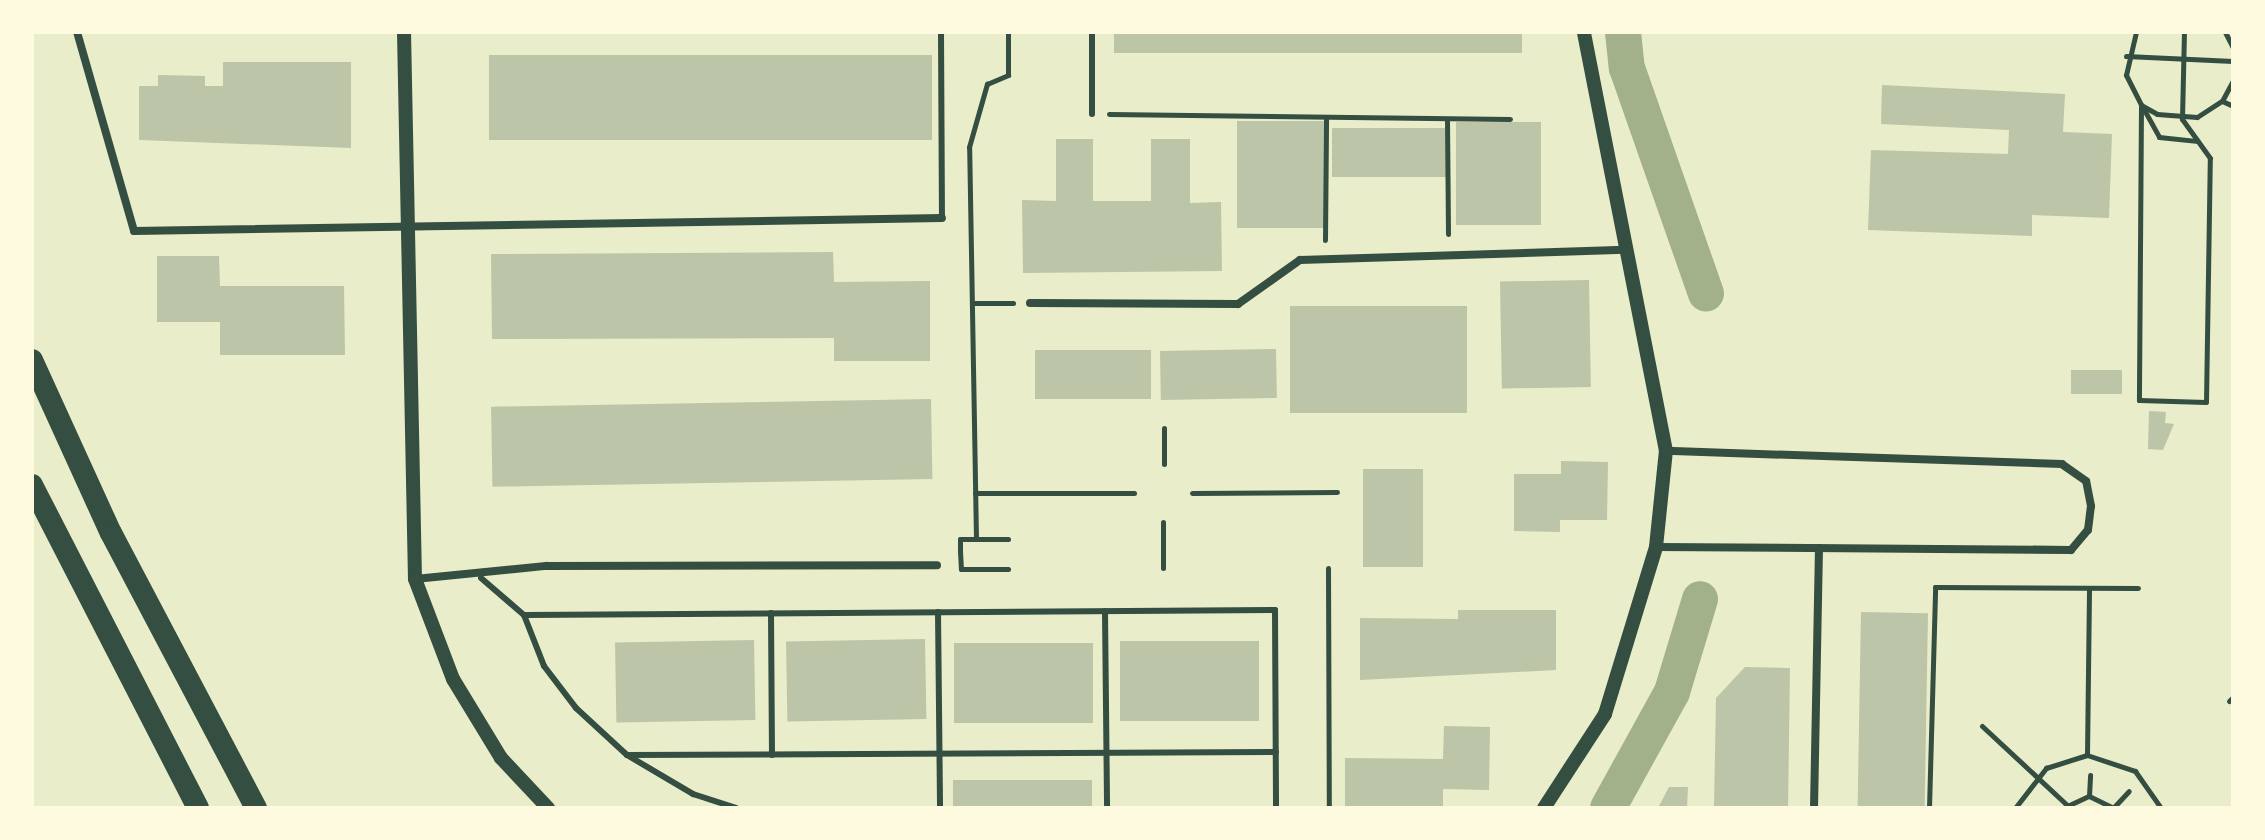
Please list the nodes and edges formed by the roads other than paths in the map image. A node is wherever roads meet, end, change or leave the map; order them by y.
1 (77, 32) edge
2 (404, 32) edge
3 (941, 32) edge
4 (1092, 32) edge
5 (1584, 32) edge
6 (1092, 114) road end
7 (942, 218) joint
8 (408, 226) junction
9 (1625, 250) junction
10 (1030, 303) road end
11 (32, 360) edge
12 (1666, 451) junction
13 (32, 485) edge
14 (1656, 547) junction
15 (1819, 548) junction
16 (937, 565) dead end
17 (481, 578) junction
18 (415, 579) junction
19 (1105, 611) junction
20 (938, 612) junction
21 (771, 613) junction
22 (524, 615) junction
23 (1276, 752) junction
24 (1106, 753) junction
25 (940, 754) junction
26 (627, 755) junction
27 (772, 755) junction
28 (198, 808) edge
29 (256, 808) edge
30 (548, 808) edge
31 (736, 808) edge
32 (940, 808) edge
33 (1107, 808) edge
34 (1276, 808) edge
35 (1544, 808) edge
36 (1814, 808) edge

1 - 8 street
2 - 8 street
3 - 7 lane
4 - 6 lane
5 - 9 street
7 - 8 street
8 - 18 street
9 - 10 street
9 - 12 street
11 - 29 highway
12 - 14 street
12 - 15 street
13 - 28 highway
14 - 15 street
14 - 35 street
15 - 36 street
16 - 17 street
17 - 18 street
17 - 22 lane
18 - 30 street
19 - 20 lane
19 - 23 lane
19 - 24 lane
20 - 21 lane
20 - 25 lane
21 - 22 lane
21 - 27 lane
22 - 26 lane
23 - 24 lane
23 - 34 lane
24 - 25 lane
24 - 33 lane
25 - 27 lane
25 - 32 lane
26 - 27 lane
26 - 31 lane

